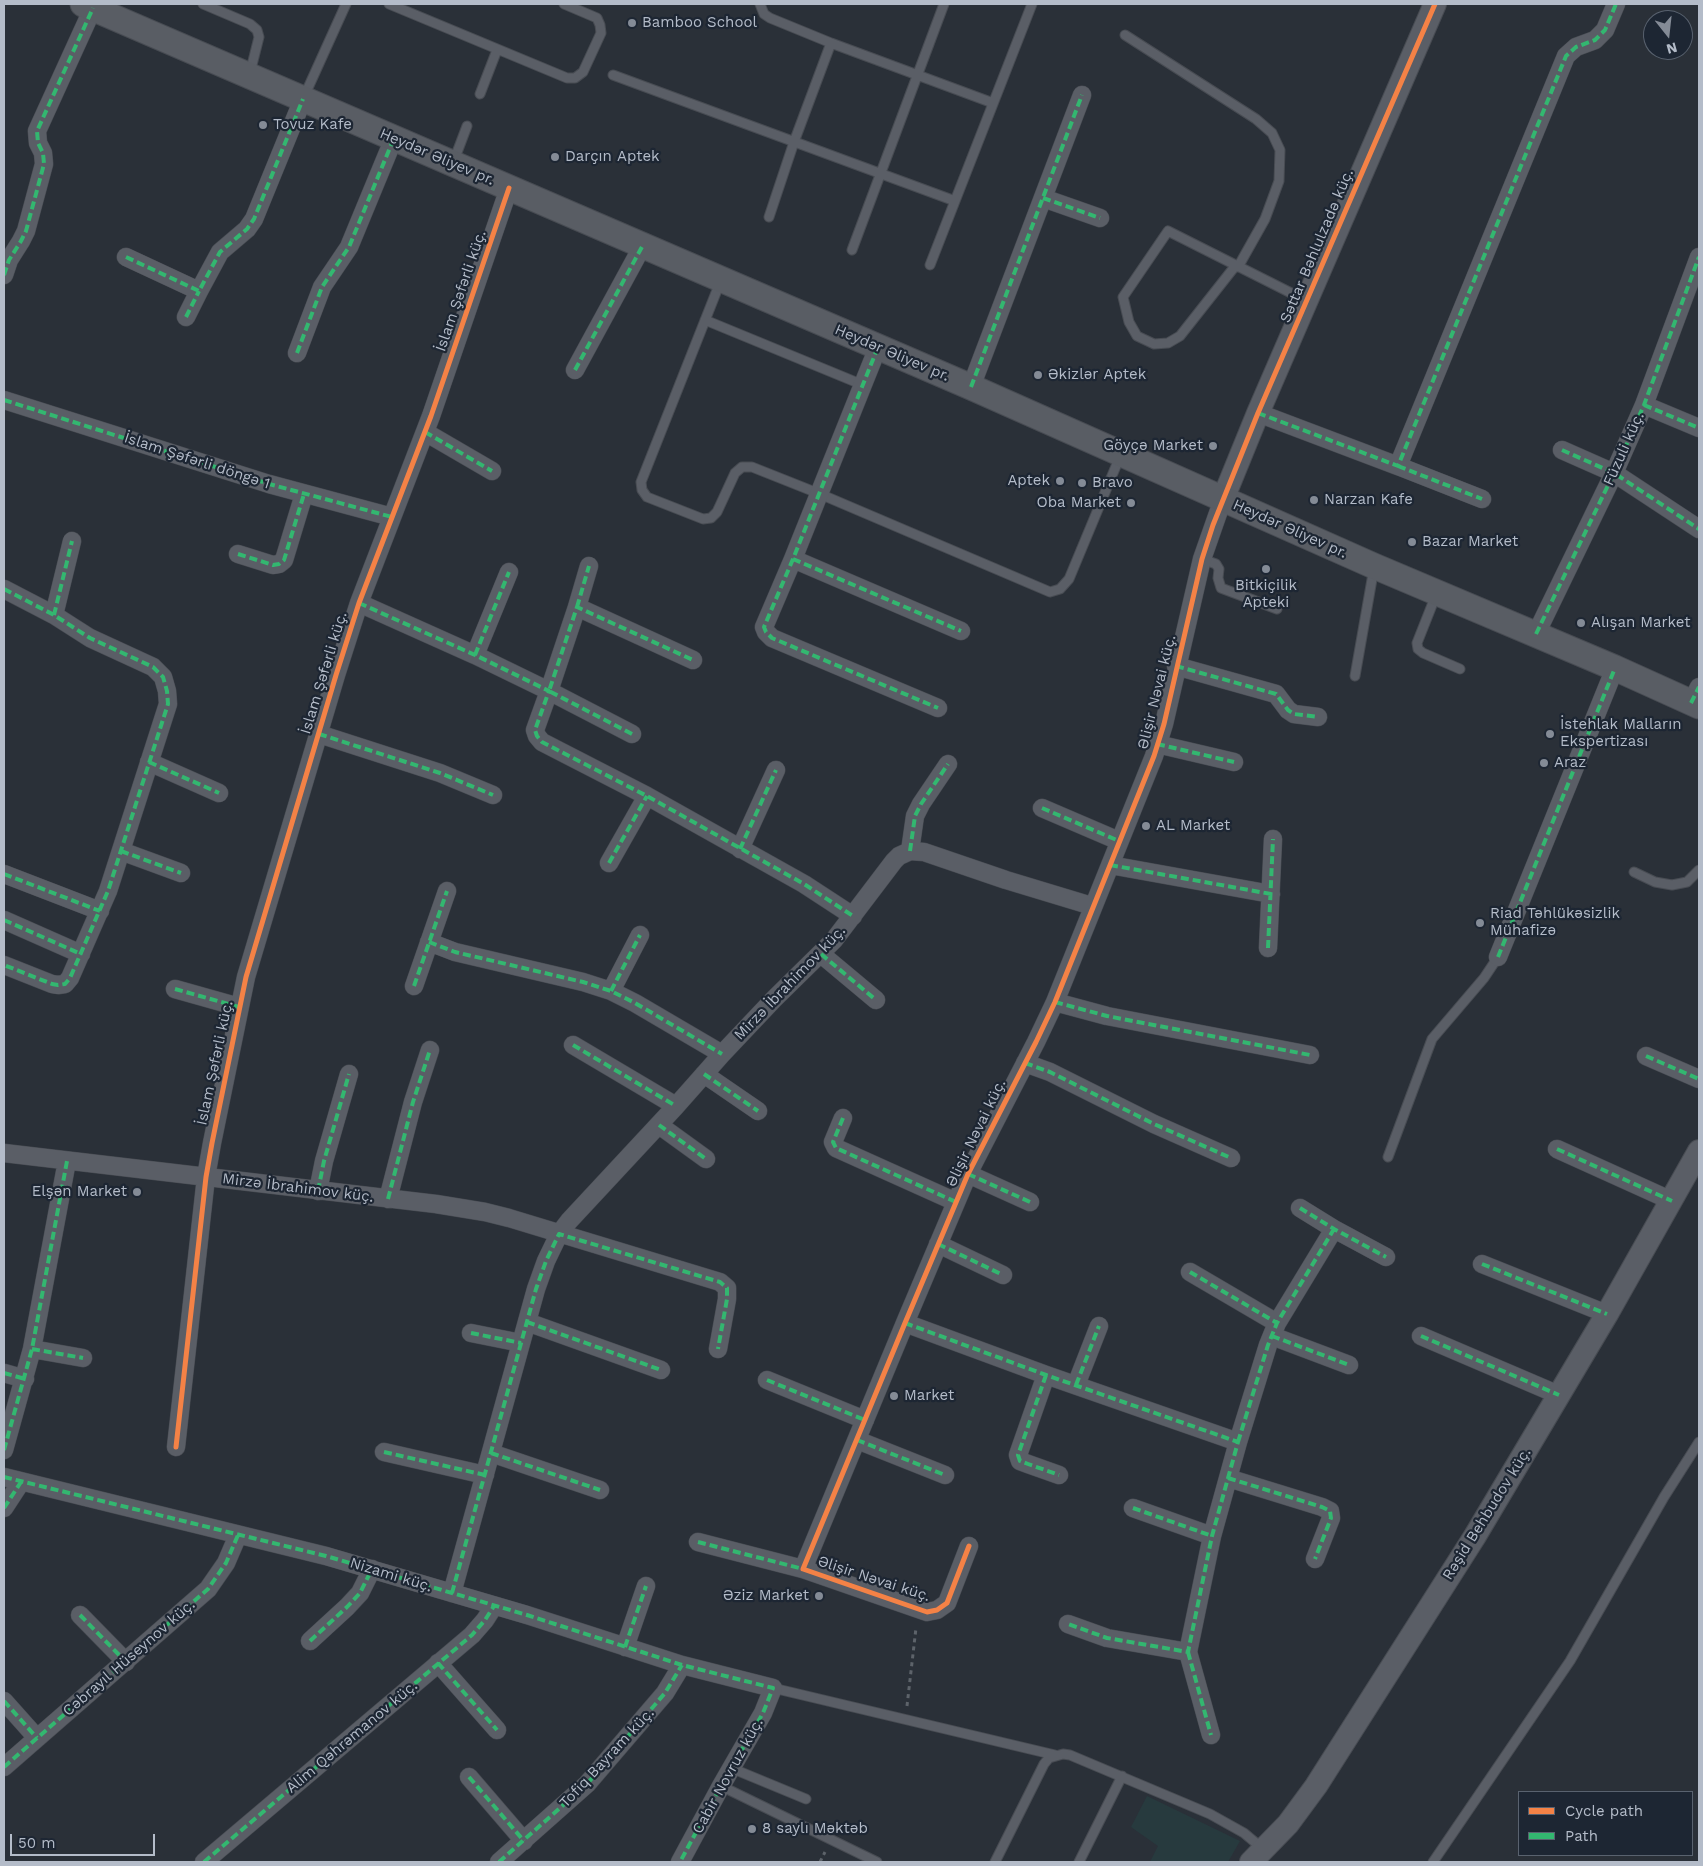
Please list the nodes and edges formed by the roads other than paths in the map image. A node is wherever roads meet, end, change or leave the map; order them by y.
1 (203, 4) edge
2 (346, 4) edge
3 (389, 4) edge
4 (564, 4) edge
5 (760, 4) edge
6 (944, 4) edge
7 (1032, 4) edge
8 (1435, 4) edge
9 (1616, 4) edge
10 (90, 5) edge
11 (1125, 35) dead end
12 (831, 43) junction
13 (497, 50) junction
14 (249, 76) junction
15 (614, 76) dead end
16 (917, 76) junction
17 (480, 94) dead end
18 (1082, 95) dead end
19 (303, 99) junction
20 (993, 103) junction
21 (467, 126) dead end
22 (394, 138) junction
23 (794, 142) junction
24 (453, 163) junction
25 (880, 174) junction
26 (510, 188) junction
27 (1043, 198) junction
28 (954, 201) junction
29 (769, 217) dead end
30 (1100, 218) dead end
31 (643, 245) junction
32 (852, 250) dead end
33 (1699, 257) edge
34 (126, 258) dead end
35 (930, 265) dead end
36 (1237, 266) junction
37 (4, 275) edge
38 (721, 279) junction
39 (199, 291) junction
40 (1308, 301) junction
41 (186, 317) dead end
42 (705, 320) junction
43 (878, 347) junction
44 (297, 353) dead end
45 (575, 370) dead end
46 (863, 385) junction
47 (971, 386) junction
48 (4, 400) edge
49 (1644, 405) junction
50 (1258, 413) junction
51 (1699, 428) edge
52 (425, 432) junction
53 (1562, 450) dead end
54 (1121, 454) junction
55 (1398, 466) junction
56 (492, 471) dead end
57 (1614, 473) junction
58 (304, 494) junction
59 (820, 494) junction
60 (1223, 499) junction
61 (1482, 499) dead end
62 (392, 517) junction
63 (1699, 530) edge
64 (72, 541) dead end
65 (238, 554) dead end
66 (793, 559) junction
67 (1202, 559) junction
68 (589, 566) dead end
69 (1374, 566) junction
70 (509, 572) dead end
71 (4, 589) edge
72 (1438, 592) junction
73 (359, 603) junction
74 (577, 607) junction
75 (1277, 609) dead end
76 (54, 615) junction
77 (961, 631) dead end
78 (1536, 634) junction
79 (475, 655) junction
80 (693, 660) dead end
81 (1176, 666) junction
82 (1615, 668) junction
83 (1460, 669) dead end
84 (1355, 676) dead end
85 (549, 691) junction
86 (1697, 699) edge
87 (938, 708) dead end
88 (1318, 717) dead end
89 (318, 734) junction
90 (632, 734) dead end
91 (1157, 744) junction
92 (149, 762) junction
93 (1234, 762) dead end
94 (948, 764) dead end
95 (776, 770) dead end
96 (219, 793) dead end
97 (493, 795) dead end
98 (647, 796) junction
99 (1042, 808) dead end
100 (1273, 839) dead end
101 (1119, 841) junction
102 (740, 849) junction
103 (121, 851) junction
104 (910, 851) junction
105 (609, 863) dead end
106 (1110, 864) junction
107 (1699, 870) edge
108 (1634, 872) dead end
109 (181, 873) dead end
110 (4, 874) edge
111 (447, 891) dead end
112 (1271, 894) junction
113 (1092, 906) junction
114 (100, 912) junction
115 (853, 916) junction
116 (4, 920) edge
117 (640, 935) dead end
118 (429, 942) junction
119 (1268, 948) dead end
120 (81, 954) junction
121 (821, 954) junction
122 (1498, 957) joint
123 (4, 965) edge
124 (414, 986) dead end
125 (176, 989) dead end
126 (611, 991) junction
127 (876, 1000) dead end
128 (1055, 1002) junction
129 (239, 1007) junction
130 (573, 1045) dead end
131 (430, 1050) dead end
132 (722, 1054) junction
133 (1310, 1055) dead end
134 (1646, 1056) dead end
135 (1025, 1063) junction
136 (349, 1074) dead end
137 (704, 1074) junction
138 (1699, 1079) edge
139 (676, 1106) junction
140 (758, 1111) dead end
141 (843, 1118) dead end
142 (659, 1125) junction
143 (1557, 1149) dead end
144 (1699, 1151) edge
145 (4, 1153) edge
146 (1388, 1157) dead end
147 (1232, 1158) dead end
148 (706, 1159) dead end
149 (66, 1161) junction
150 (968, 1174) junction
151 (206, 1177) junction
152 (318, 1191) junction
153 (388, 1198) junction
154 (1672, 1201) junction
155 (956, 1202) junction
156 (1030, 1202) dead end
157 (1300, 1208) dead end
158 (1334, 1229) junction
159 (559, 1234) junction
160 (938, 1244) junction
161 (1386, 1257) dead end
162 (1482, 1264) dead end
163 (1190, 1272) dead end
164 (1003, 1274) dead end
165 (1607, 1314) junction
166 (527, 1322) junction
167 (904, 1323) junction
168 (1100, 1326) dead end
169 (1275, 1329) junction
170 (472, 1333) dead end
171 (1421, 1336) dead end
172 (521, 1343) junction
173 (32, 1349) junction
174 (718, 1349) dead end
175 (83, 1358) dead end
176 (1349, 1365) dead end
177 (661, 1370) dead end
178 (4, 1373) edge
179 (1046, 1375) junction
180 (25, 1379) junction
181 (767, 1380) dead end
182 (1076, 1385) junction
183 (1559, 1395) junction
184 (865, 1420) junction
185 (857, 1440) junction
186 (1238, 1442) junction
187 (1699, 1442) edge
188 (176, 1447) dead end
189 (4, 1450) edge
190 (384, 1452) dead end
191 (491, 1453) junction
192 (485, 1475) junction
193 (945, 1475) dead end
194 (1059, 1475) dead end
195 (4, 1477) edge
196 (1228, 1478) junction
197 (21, 1482) junction
198 (600, 1490) dead end
199 (4, 1508) edge
200 (1132, 1508) dead end
201 (238, 1535) junction
202 (1212, 1536) junction
203 (698, 1542) dead end
204 (969, 1546) dead end
205 (1315, 1558) dead end
206 (372, 1569) junction
207 (803, 1569) junction
208 (646, 1586) dead end
209 (452, 1593) junction
210 (494, 1606) junction
211 (80, 1616) dead end
212 (1068, 1624) dead end
213 (310, 1641) dead end
214 (625, 1647) junction
215 (1188, 1652) junction
216 (126, 1662) junction
217 (438, 1663) junction
218 (682, 1665) junction
219 (773, 1688) junction
220 (4, 1701) edge
221 (497, 1730) dead end
222 (1211, 1735) dead end
223 (37, 1738) junction
224 (1055, 1755) junction
225 (4, 1767) edge
226 (731, 1768) junction
227 (1122, 1776) junction
228 (469, 1777) dead end
229 (721, 1786) junction
230 (806, 1799) dead end
231 (524, 1841) junction
232 (1257, 1856) edge
233 (204, 1862) edge
234 (498, 1862) edge
235 (680, 1862) edge
236 (877, 1862) edge
237 (995, 1862) edge
238 (1079, 1862) edge
239 (1433, 1862) edge

1 - 14 lane
2 - 19 lane
3 - 13 lane
4 - 13 lane
5 - 12 lane
6 - 16 lane
7 - 20 lane
8 - 40 street, Səttar Bəhlulzadə küç.
9 - 55 street
10 - 14 main road, Heydər Əliyev pr.
10 - 37 street
11 - 36 lane
12 - 16 lane
12 - 23 lane
13 - 17 lane
14 - 19 main road, Heydər Əliyev pr.
15 - 23 lane
16 - 20 lane
16 - 25 lane
18 - 27 street
19 - 22 main road, Heydər Əliyev pr.
19 - 39 street
20 - 28 lane
21 - 24 lane
22 - 24 main road, Heydər Əliyev pr.
22 - 44 street
23 - 25 lane
23 - 29 lane
24 - 26 main road, Heydər Əliyev pr.
25 - 28 lane
25 - 32 lane
26 - 31 main road, Heydər Əliyev pr.
26 - 52 street, İslam Şəfərli küç.
27 - 30 street
27 - 47 street
28 - 35 lane
31 - 38 main road, Heydər Əliyev pr.
31 - 45 street
33 - 49 street, Füzuli küç.
34 - 39 street
36 - 36 lane
36 - 40 lane
38 - 42 lane
38 - 43 main road, Heydər Əliyev pr.
39 - 41 street
40 - 50 street, Səttar Bəhlulzadə küç.
42 - 46 lane
42 - 59 lane
43 - 46 street
43 - 47 main road, Heydər Əliyev pr.
46 - 59 street
47 - 54 main road, Heydər Əliyev pr.
48 - 58 street, İslam Şəfərli döngə 1
49 - 51 street
49 - 57 street, Füzuli küç.
50 - 55 street
50 - 60 street, Səttar Bəhlulzadə küç.
52 - 56 street
52 - 62 street, İslam Şəfərli küç.
53 - 57 street
54 - 59 lane
54 - 60 main road, Heydər Əliyev pr.
55 - 61 street
57 - 63 street
57 - 78 street, Füzuli küç.
58 - 62 street, İslam Şəfərli döngə 1
58 - 65 street
59 - 66 street
60 - 67 street, Əlişir Nəvai küç.
60 - 69 main road, Heydər Əliyev pr.
62 - 73 street, İslam Şəfərli küç.
64 - 76 street
66 - 77 street
66 - 87 street
67 - 75 lane
67 - 81 street, Əlişir Nəvai küç.
68 - 74 street
69 - 72 main road, Heydər Əliyev pr.
69 - 84 lane
70 - 79 street
71 - 76 street
72 - 78 main road, Heydər Əliyev pr.
72 - 83 lane
73 - 79 street
73 - 89 street, İslam Şəfərli küç.
74 - 80 street
74 - 85 street
76 - 92 street
78 - 82 main road, Heydər Əliyev pr.
79 - 85 street
81 - 88 street
81 - 91 street, Əlişir Nəvai küç.
82 - 86 main road, Heydər Əliyev pr.
82 - 122 street
85 - 90 street
85 - 98 street
89 - 97 street
89 - 129 street, İslam Şəfərli küç.
91 - 93 street
91 - 101 street, Əlişir Nəvai küç.
92 - 96 street
92 - 103 street
94 - 104 street
95 - 102 street
98 - 102 street
98 - 105 street
99 - 101 street
100 - 112 street
101 - 106 street, Əlişir Nəvai küç.
102 - 115 street
103 - 109 street
103 - 114 street
104 - 113 street
104 - 115 street, Mirzə İbrahimov küç.
106 - 112 street
106 - 113 street, Əlişir Nəvai küç.
107 - 108 lane
110 - 114 street
111 - 118 street
112 - 119 street
113 - 128 street, Əlişir Nəvai küç.
114 - 120 street
115 - 121 street, Mirzə İbrahimov küç.
116 - 120 street
117 - 126 street
118 - 124 street
118 - 126 street
120 - 123 street
121 - 127 street
121 - 132 street, Mirzə İbrahimov küç.
122 - 146 lane
125 - 129 street
126 - 132 street
128 - 133 street
128 - 135 street, Əlişir Nəvai küç.
129 - 151 street, İslam Şəfərli küç.
130 - 139 street
131 - 153 street
132 - 137 street, Mirzə İbrahimov küç.
134 - 138 street
135 - 147 street
135 - 150 street, Əlişir Nəvai küç.
136 - 152 street
137 - 139 street, Mirzə İbrahimov küç.
137 - 140 street
139 - 142 street, Mirzə İbrahimov küç.
141 - 155 street
142 - 148 street
142 - 159 street, Mirzə İbrahimov küç.
143 - 154 street
144 - 154 street, Rəşid Behbudov küç.
145 - 149 street, Mirzə İbrahimov küç.
149 - 151 street, Mirzə İbrahimov küç.
149 - 173 street
150 - 155 street, Əlişir Nəvai küç.
150 - 156 street
151 - 152 street, Mirzə İbrahimov küç.
151 - 188 street, İslam Şəfərli küç.
152 - 153 street, Mirzə İbrahimov küç.
153 - 159 street, Mirzə İbrahimov küç.
154 - 165 street, Rəşid Behbudov küç.
155 - 160 street, Əlişir Nəvai küç.
157 - 158 street
158 - 161 street
158 - 169 street
159 - 166 street, Mirzə İbrahimov küç.
159 - 174 street
160 - 164 street
160 - 167 street, Əlişir Nəvai küç.
162 - 165 street
163 - 169 street
165 - 183 street, Rəşid Behbudov küç.
166 - 172 street, Mirzə İbrahimov küç.
166 - 177 street
167 - 179 street
167 - 184 street, Əlişir Nəvai küç.
168 - 182 street
169 - 176 street
169 - 186 street
170 - 172 street
171 - 183 street
172 - 191 street, Mirzə İbrahimov küç.
173 - 175 street
173 - 180 street
178 - 180 street
179 - 182 street
179 - 194 street
180 - 189 street
181 - 184 street
182 - 186 street
183 - 232 street, Rəşid Behbudov küç.
184 - 185 street, Əlişir Nəvai küç.
185 - 193 street
185 - 207 street, Əlişir Nəvai küç.
186 - 196 street
187 - 239 lane
190 - 192 street
191 - 192 street, Mirzə İbrahimov küç.
191 - 198 street
192 - 209 street, Mirzə İbrahimov küç.
195 - 197 street, Nizami küç.
196 - 202 street
196 - 205 street
197 - 199 street
197 - 201 street, Nizami küç.
200 - 202 street
201 - 206 street, Nizami küç.
201 - 216 street, Cəbrayıl Hüseynov küç.
202 - 215 street
203 - 207 street
204 - 207 street, Əlişir Nəvai küç.
206 - 209 street, Nizami küç.
206 - 213 street
208 - 214 street
209 - 210 street, Nizami küç.
210 - 214 street, Nizami küç.
210 - 217 street, Alim Qəhrəmanov küç.
211 - 216 street
212 - 215 street
214 - 218 street, Nizami küç.
215 - 222 street
216 - 223 street, Cəbrayıl Hüseynov küç.
217 - 221 street
217 - 233 street, Alim Qəhrəmanov küç.
218 - 219 street, Nizami küç.
218 - 231 street, Tofiq Bayram küç.
219 - 224 lane
219 - 226 street, Cabir Novruz küç.
220 - 223 street
223 - 225 street, Cəbrayıl Hüseynov küç.
224 - 227 lane
224 - 237 lane
226 - 229 street, Cabir Novruz küç.
226 - 230 lane
227 - 232 lane
227 - 238 lane
228 - 231 street
229 - 235 street, Cabir Novruz küç.
229 - 236 lane
231 - 234 street, Tofiq Bayram küç.

